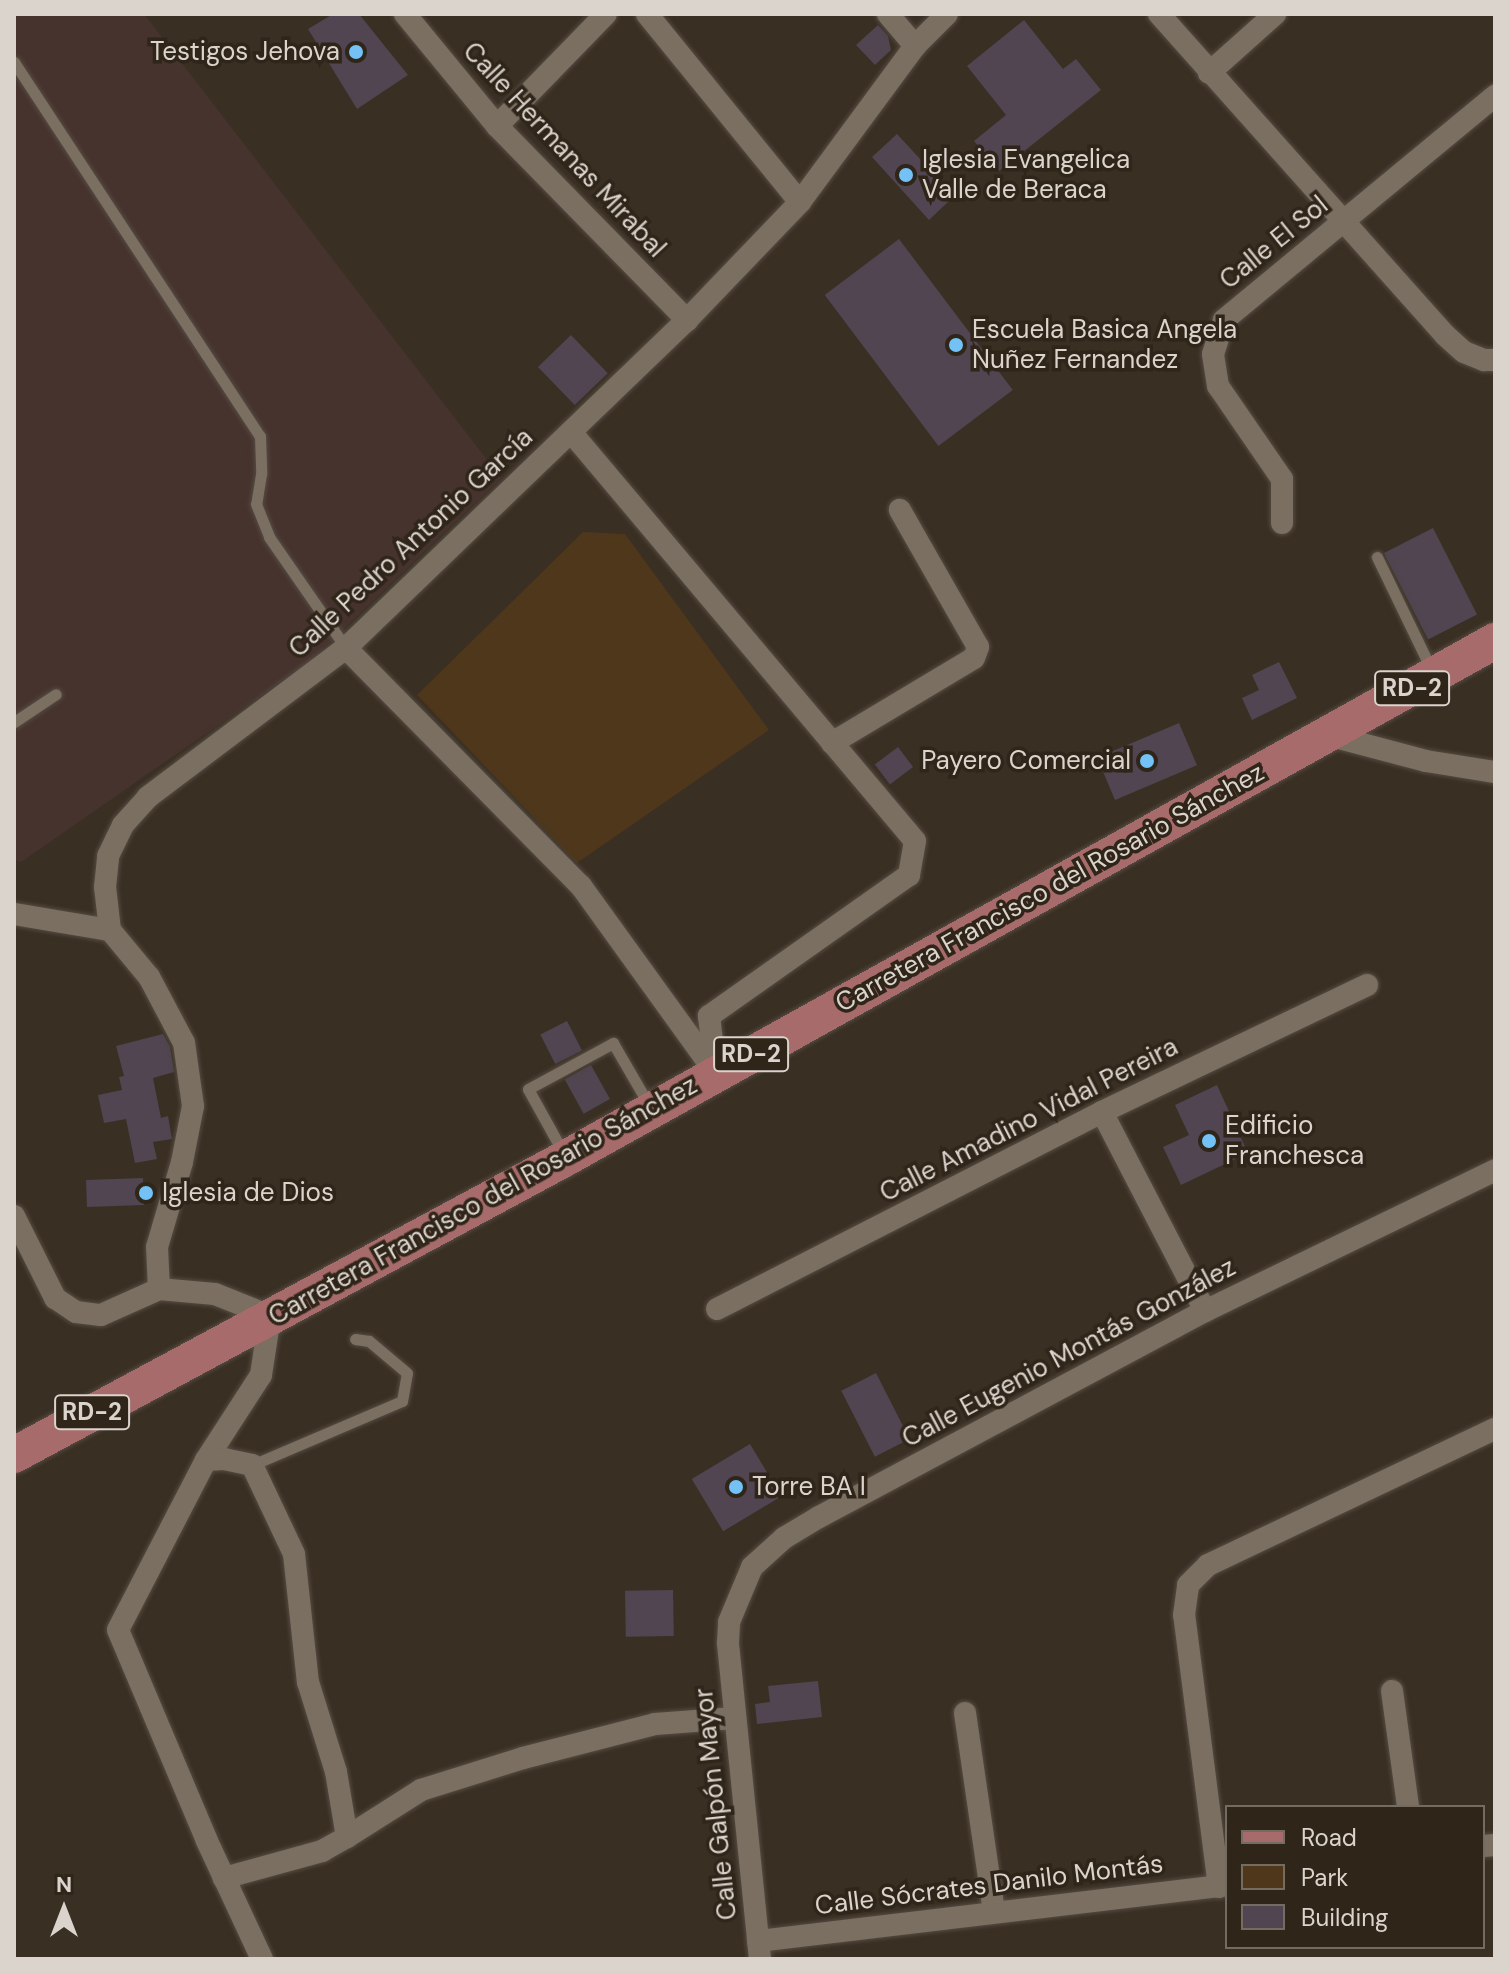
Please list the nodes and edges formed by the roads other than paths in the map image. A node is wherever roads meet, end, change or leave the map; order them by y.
1 (405, 14) edge
2 (606, 14) edge
3 (647, 14) edge
4 (888, 14) edge
5 (947, 14) edge
6 (1159, 14) edge
7 (1275, 14) edge
8 (915, 46) junction
9 (14, 62) edge
10 (1209, 73) junction
11 (1495, 96) edge
12 (497, 126) junction
13 (800, 202) junction
14 (1343, 222) junction
15 (687, 320) junction
16 (1495, 360) edge
17 (571, 432) junction
18 (900, 510) dead end
19 (1282, 523) dead end
20 (1377, 557) dead end
21 (1495, 641) edge
22 (346, 648) junction
23 (1435, 675) junction
24 (56, 694) dead end
25 (14, 722) edge
26 (1328, 735) junction
27 (832, 743) junction
28 (1495, 772) edge
29 (14, 914) edge
30 (110, 930) junction
31 (1367, 985) dead end
32 (716, 1074) junction
33 (652, 1110) junction
34 (1102, 1112) junction
35 (566, 1158) junction
36 (1495, 1170) edge
37 (14, 1216) edge
38 (159, 1289) junction
39 (717, 1309) dead end
40 (1205, 1311) junction
41 (270, 1316) junction
42 (355, 1339) dead end
43 (1495, 1429) edge
44 (14, 1455) edge
45 (206, 1460) junction
46 (252, 1465) junction
47 (728, 1643) joint
48 (1392, 1691) dead end
49 (965, 1713) dead end
50 (735, 1718) junction
51 (1408, 1805) edge
52 (347, 1837) junction
53 (224, 1878) junction
54 (1223, 1886) edge
55 (994, 1911) junction
56 (759, 1950) edge
57 (262, 1959) edge

1 - 12 street, Calle Hermanas Mirabal
2 - 12 street
3 - 13 street
4 - 8 street
5 - 8 street, Calle Pedro Antonio García
6 - 10 street
7 - 10 street
8 - 13 street, Calle Pedro Antonio García
9 - 22 lane
10 - 14 street
11 - 14 street, Calle El Sol
12 - 15 street, Calle Hermanas Mirabal
13 - 15 street, Calle Pedro Antonio García
14 - 16 street
14 - 19 street, Calle El Sol
15 - 17 street, Calle Pedro Antonio García
17 - 22 street, Calle Pedro Antonio García
17 - 27 street
18 - 27 street
20 - 23 lane
21 - 23 main road, Carretera Francisco del Rosario Sánchez / RD-2
22 - 30 street, Calle Pedro Antonio García
22 - 32 street
23 - 26 main road, Carretera Francisco del Rosario Sánchez / RD-2
24 - 25 lane
26 - 28 street
26 - 32 main road, Carretera Francisco del Rosario Sánchez / RD-2
27 - 32 street
29 - 30 street
30 - 38 street
31 - 34 street, Calle Amadino Vidal Pereira
32 - 33 main road, Carretera Francisco del Rosario Sánchez / RD-2
33 - 35 main road, Carretera Francisco del Rosario Sánchez / RD-2
33 - 35 lane
34 - 39 street, Calle Amadino Vidal Pereira
34 - 40 street
35 - 41 main road, Carretera Francisco del Rosario Sánchez / RD-2
36 - 40 street, Calle Eugenio Montás González
37 - 38 street
38 - 41 street
40 - 47 street, Calle Eugenio Montás González
41 - 44 main road, Carretera Francisco del Rosario Sánchez / RD-2
41 - 45 street
42 - 46 lane
43 - 54 street
45 - 46 street
45 - 53 street
46 - 52 street
47 - 50 street, Calle Galpón Mayor
48 - 51 street
49 - 55 street
50 - 52 street
50 - 56 street, Calle Galpón Mayor
52 - 53 street
53 - 57 street
54 - 55 street, Calle Sócrates Danilo Montás
55 - 56 street, Calle Sócrates Danilo Montás

